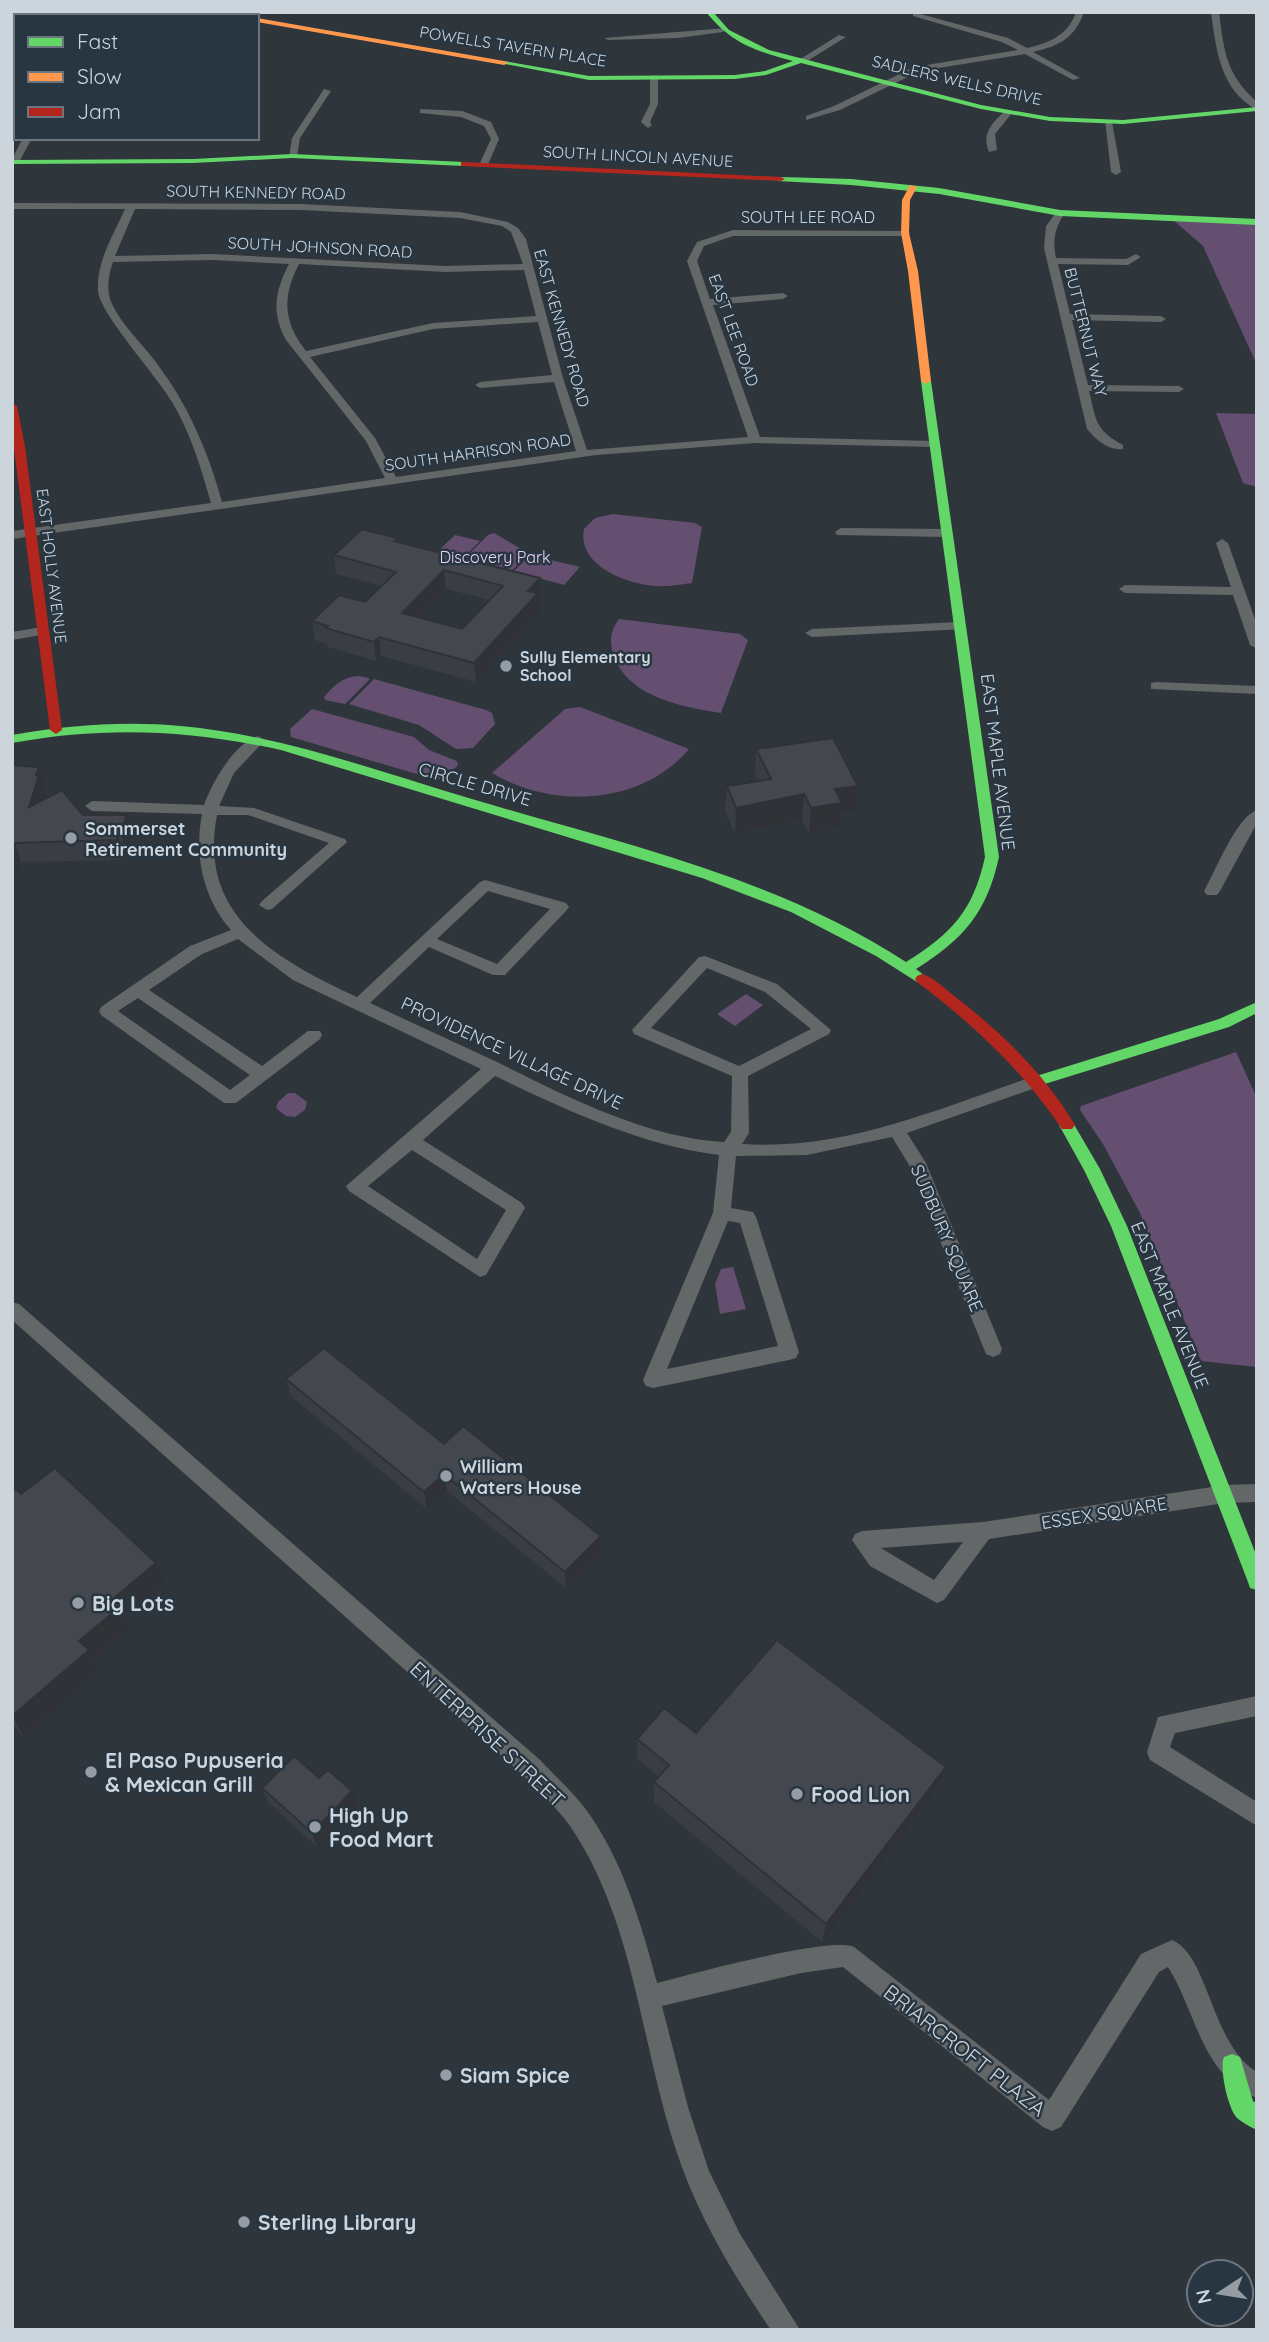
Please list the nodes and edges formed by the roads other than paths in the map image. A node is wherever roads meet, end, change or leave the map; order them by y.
1 (709, 12) edge
2 (1080, 12) edge
3 (1216, 12) edge
4 (916, 14) edge
5 (259, 20) edge
6 (723, 30) junction
7 (842, 37) dead end
8 (608, 38) dead end
9 (1026, 51) junction
10 (801, 61) junction
11 (1076, 78) dead end
12 (654, 79) junction
13 (888, 83) junction
14 (327, 91) dead end
15 (1257, 108) edge
16 (423, 111) dead end
17 (1008, 113) junction
18 (809, 118) dead end
19 (1108, 122) junction
20 (648, 125) dead end
21 (27, 140) edge
22 (992, 150) dead end
23 (292, 156) junction
24 (13, 164) edge
25 (485, 165) junction
26 (1116, 172) dead end
27 (913, 187) junction
28 (12, 206) edge
29 (131, 207) junction
30 (1060, 213) junction
31 (498, 222) joint
32 (1257, 222) edge
33 (905, 233) junction
34 (712, 238) joint
35 (1136, 257) dead end
36 (110, 259) junction
37 (296, 260) junction
38 (1053, 261) junction
39 (527, 267) junction
40 (783, 296) dead end
41 (706, 302) junction
42 (1067, 317) junction
43 (542, 319) junction
44 (1161, 319) dead end
45 (303, 355) junction
46 (558, 378) junction
47 (480, 385) dead end
48 (1083, 388) junction
49 (1179, 389) dead end
50 (12, 406) edge
51 (755, 440) junction
52 (934, 444) junction
53 (16, 447) edge
54 (1119, 447) dead end
55 (582, 453) junction
56 (390, 480) junction
57 (216, 505) junction
58 (841, 532) dead end
59 (20, 533) edge
60 (947, 533) junction
61 (1223, 543) dead end
62 (1125, 589) dead end
63 (1238, 591) junction
64 (959, 626) junction
65 (42, 631) junction
66 (811, 633) dead end
67 (12, 636) edge
68 (1257, 645) edge
69 (1156, 686) dead end
70 (1257, 690) edge
71 (56, 730) junction
72 (12, 739) edge
73 (258, 740) junction
74 (92, 806) dead end
75 (209, 810) junction
76 (1257, 814) edge
77 (1212, 891) dead end
78 (267, 905) dead end
79 (241, 932) junction
80 (426, 940) junction
81 (907, 968) junction
82 (137, 989) junction
83 (359, 1004) junction
84 (1257, 1007) edge
85 (314, 1035) dead end
86 (493, 1068) junction
87 (740, 1073) junction
88 (263, 1075) junction
89 (1035, 1082) junction
90 (896, 1130) junction
91 (411, 1141) junction
92 (728, 1150) junction
93 (722, 1213) junction
94 (12, 1309) edge
95 (993, 1349) dead end
96 (1257, 1493) edge
97 (1225, 1494) junction
98 (983, 1531) junction
99 (1257, 1582) edge
100 (1257, 1706) edge
101 (1257, 1815) edge
102 (648, 1997) junction
103 (1232, 2065) junction
104 (1257, 2086) edge
105 (1257, 2119) edge
106 (787, 2330) edge

1 - 6 street, SADLERS WELLS DRIVE
2 - 9 street
3 - 15 street
4 - 9 street
5 - 12 street, POWELLS TAVERN PLACE
6 - 8 street
6 - 10 street, SADLERS WELLS DRIVE
7 - 10 street, POWELLS TAVERN PLACE
9 - 11 street
9 - 13 street
10 - 12 street, POWELLS TAVERN PLACE
10 - 13 street, SADLERS WELLS DRIVE
12 - 20 street
13 - 17 street, SADLERS WELLS DRIVE
13 - 18 street
14 - 23 street
15 - 19 street, SADLERS WELLS DRIVE
16 - 25 street
17 - 19 street, SADLERS WELLS DRIVE
17 - 22 street
19 - 26 street
21 - 24 street
23 - 24 street, SOUTH LINCOLN AVENUE
23 - 25 street, SOUTH LINCOLN AVENUE
25 - 27 street, SOUTH LINCOLN AVENUE
27 - 30 street, SOUTH LINCOLN AVENUE
27 - 33 street, EAST MAPLE AVENUE
28 - 29 street, SOUTH KENNEDY ROAD
29 - 31 street, SOUTH KENNEDY ROAD
29 - 36 street
30 - 32 street, SOUTH LINCOLN AVENUE
30 - 38 street, BUTTERNUT WAY
31 - 39 street, EAST KENNEDY ROAD
33 - 34 street, SOUTH LEE ROAD
33 - 52 street, EAST MAPLE AVENUE
34 - 41 street, EAST LEE ROAD
35 - 38 street
36 - 37 street, SOUTH JOHNSON ROAD
36 - 57 street
37 - 39 street, SOUTH JOHNSON ROAD
37 - 45 street
38 - 42 street, BUTTERNUT WAY
39 - 43 street, EAST KENNEDY ROAD
40 - 41 street
41 - 51 street, EAST LEE ROAD
42 - 44 street
42 - 48 street, BUTTERNUT WAY
43 - 45 street
43 - 46 street, EAST KENNEDY ROAD
45 - 56 street
46 - 47 street
46 - 55 street, EAST KENNEDY ROAD
48 - 49 street
48 - 54 street, BUTTERNUT WAY
50 - 53 street, EAST HOLLY AVENUE
51 - 52 street, SOUTH HARRISON ROAD
51 - 55 street, SOUTH HARRISON ROAD
52 - 60 street, EAST MAPLE AVENUE
53 - 59 street, EAST HOLLY AVENUE
55 - 56 street, SOUTH HARRISON ROAD
56 - 57 street, SOUTH HARRISON ROAD
57 - 59 street, SOUTH HARRISON ROAD
58 - 60 street
59 - 65 street, EAST HOLLY AVENUE
60 - 64 street, EAST MAPLE AVENUE
61 - 63 street
62 - 63 street
63 - 68 street
64 - 66 street
64 - 81 street, EAST MAPLE AVENUE
65 - 67 street
65 - 71 street, EAST HOLLY AVENUE
69 - 70 street
71 - 72 street, CIRCLE DRIVE
71 - 73 street, CIRCLE DRIVE
73 - 75 street, PROVIDENCE VILLAGE DRIVE
73 - 81 street, CIRCLE DRIVE
74 - 75 street
75 - 78 street
75 - 79 street, PROVIDENCE VILLAGE DRIVE
76 - 77 street
79 - 82 street
79 - 83 street, PROVIDENCE VILLAGE DRIVE
80 - 80 street
80 - 83 street
81 - 89 street, EAST MAPLE AVENUE
82 - 88 street
82 - 88 street
83 - 86 street, PROVIDENCE VILLAGE DRIVE
84 - 89 street
85 - 88 street
86 - 91 street
86 - 92 street, PROVIDENCE VILLAGE DRIVE
87 - 87 street
87 - 92 street
89 - 90 street, PROVIDENCE VILLAGE DRIVE
89 - 97 street, EAST MAPLE AVENUE
90 - 92 street, PROVIDENCE VILLAGE DRIVE
90 - 95 street, SUDBURY SQUARE
91 - 91 street
92 - 93 street
93 - 93 street
94 - 102 street, ENTERPRISE STREET
96 - 97 street, ESSEX SQUARE
97 - 98 street, ESSEX SQUARE
97 - 99 street, EAST MAPLE AVENUE
98 - 98 street, ESSEX SQUARE
100 - 101 street
102 - 103 street, BRIARCROFT PLAZA
102 - 106 street, ENTERPRISE STREET
103 - 104 street, BRIARCROFT PLAZA
103 - 105 street

